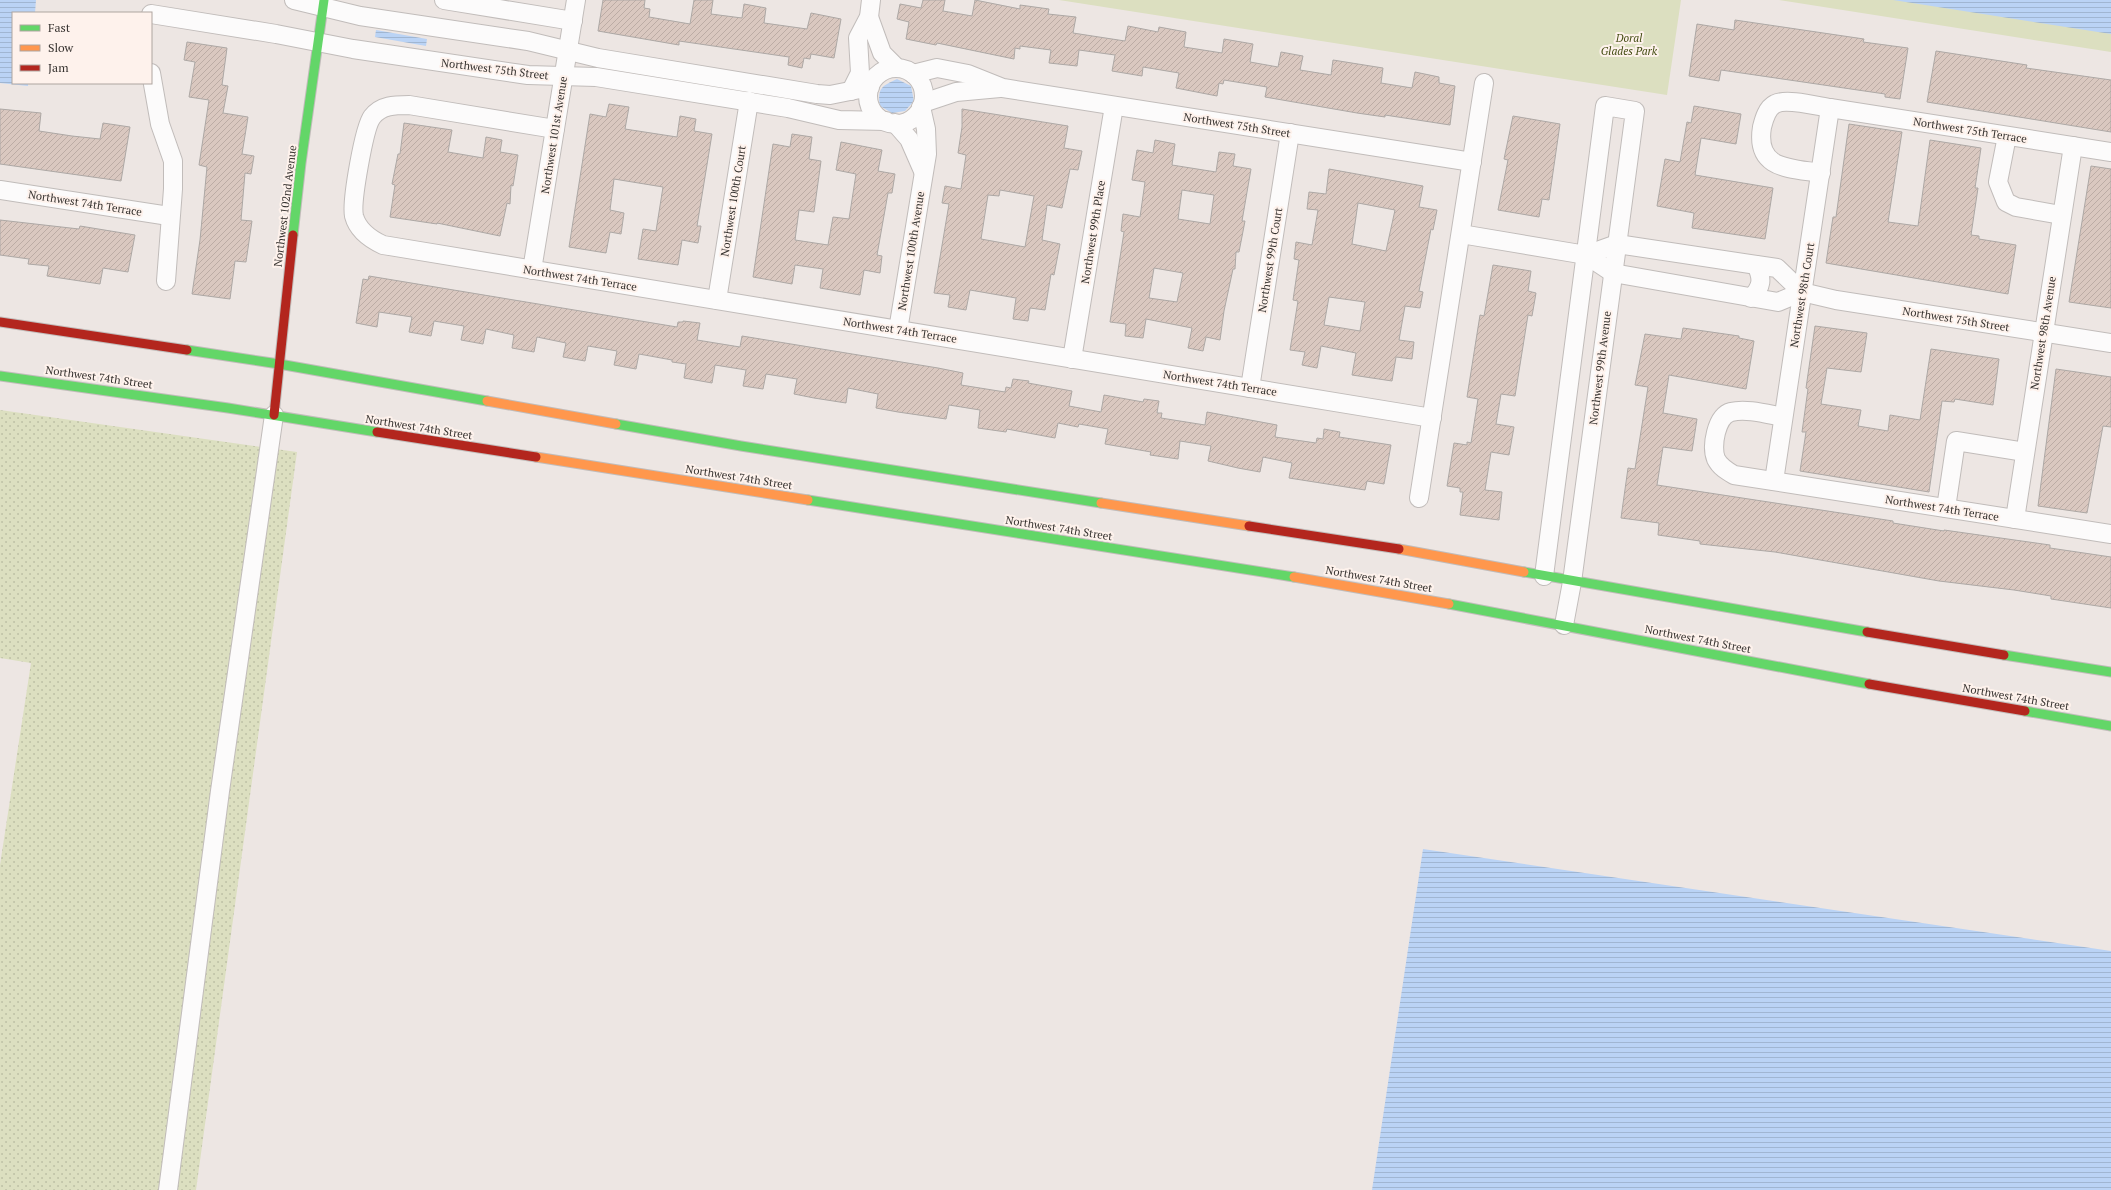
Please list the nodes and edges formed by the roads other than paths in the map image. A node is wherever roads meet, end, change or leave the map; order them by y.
1 (153, 0) edge
2 (294, 0) edge
3 (444, 0) edge
4 (576, 0) edge
5 (323, 4) edge
6 (870, 8) edge
7 (151, 12) edge
8 (152, 14) edge
9 (573, 21) junction
10 (318, 42) junction
11 (568, 52) junction
12 (905, 71) junction
13 (564, 76) junction
14 (152, 79) edge
15 (1484, 84) dead end
16 (870, 87) junction
17 (1003, 88) junction
18 (851, 91) junction
19 (749, 101) junction
20 (922, 105) junction
21 (1114, 106) junction
22 (1830, 108) junction
23 (890, 122) junction
24 (555, 129) junction
25 (1290, 133) junction
26 (2007, 136) junction
27 (2073, 146) junction
28 (2111, 152) edge
29 (1472, 162) junction
30 (924, 171) junction
31 (1821, 173) junction
32 (0, 190) edge
33 (2061, 215) junction
34 (169, 216) junction
35 (1461, 234) junction
36 (1617, 244) junction
37 (1586, 255) junction
38 (1756, 265) junction
39 (532, 270) junction
40 (1613, 274) junction
41 (166, 281) dead end
42 (1802, 292) junction
43 (1751, 298) junction
44 (717, 300) junction
45 (0, 322) edge
46 (898, 330) junction
47 (2044, 332) junction
48 (2111, 343) edge
49 (1072, 359) junction
50 (279, 364) junction
51 (0, 376) edge
52 (1250, 388) junction
53 (274, 415) junction
54 (1783, 417) junction
55 (1432, 418) junction
56 (2025, 452) junction
57 (1774, 481) junction
58 (1419, 498) dead end
59 (1946, 508) junction
60 (2015, 519) junction
61 (2111, 534) edge
62 (1544, 576) junction
63 (1572, 582) junction
64 (1564, 625) junction
65 (2111, 672) edge
66 (2111, 726) edge
67 (168, 1190) edge

1 - 7 street
2 - 5 street
3 - 9 street
4 - 9 street, Northwest 101st Avenue
5 - 10 main road, Northwest 102nd Avenue
5 - 11 street
6 - 12 street
6 - 18 street
8 - 10 street, Northwest 75th Street
9 - 11 street, Northwest 101st Avenue
10 - 13 street, Northwest 75th Street
10 - 50 main road, Northwest 102nd Avenue
11 - 13 street, Northwest 101st Avenue
11 - 18 street
12 - 16 street
12 - 17 street, Northwest 75th Street
12 - 20 street
13 - 19 street, Northwest 75th Street
13 - 24 street, Northwest 101st Avenue
14 - 34 street
15 - 29 street
16 - 18 street
16 - 23 street
17 - 20 street, Northwest 75th Street
17 - 21 street, Northwest 75th Street
19 - 23 street, Northwest 75th Street
19 - 44 street, Northwest 100th Court
20 - 23 street
20 - 30 street, Northwest 100th Avenue
21 - 25 street, Northwest 75th Street
21 - 49 street, Northwest 99th Place
22 - 26 street, Northwest 75th Terrace
22 - 31 street, Northwest 98th Court
22 - 31 street
23 - 30 street
24 - 39 street, Northwest 101st Avenue
24 - 39 street, Northwest 74th Terrace
25 - 29 street, Northwest 75th Street
25 - 52 street, Northwest 99th Court
26 - 27 street, Northwest 75th Terrace
26 - 33 street
27 - 28 street, Northwest 75th Terrace
27 - 33 street, Northwest 98th Avenue
29 - 35 street
30 - 46 street, Northwest 100th Avenue
31 - 42 street, Northwest 98th Court
32 - 34 street, Northwest 74th Terrace
33 - 47 street, Northwest 98th Avenue
34 - 41 street
35 - 37 street
35 - 55 street
36 - 37 street
36 - 37 street, Northwest 99th Avenue
36 - 38 street
36 - 40 street, Northwest 99th Avenue
37 - 40 street
37 - 62 street
38 - 42 street
38 - 43 street
39 - 44 street, Northwest 74th Terrace
40 - 43 street
40 - 63 street, Northwest 99th Avenue
42 - 43 street
42 - 47 street, Northwest 75th Street
42 - 54 street, Northwest 98th Court
44 - 46 street, Northwest 74th Terrace
45 - 50 main road
46 - 49 street, Northwest 74th Terrace
47 - 48 street, Northwest 75th Street
47 - 56 street, Northwest 98th Avenue
49 - 52 street, Northwest 74th Terrace
50 - 53 main road, Northwest 102nd Avenue
50 - 62 main road
51 - 53 main road, Northwest 74th Street
52 - 55 street, Northwest 74th Terrace
53 - 64 main road, Northwest 74th Street
53 - 67 street
54 - 57 street, Northwest 98th Court
54 - 57 street
55 - 58 street
56 - 59 street
56 - 60 street, Northwest 98th Avenue
57 - 59 street, Northwest 74th Terrace
59 - 60 street, Northwest 74th Terrace
60 - 61 street, Northwest 74th Terrace
62 - 63 main road
63 - 64 street, Northwest 99th Avenue
63 - 65 main road
64 - 66 main road, Northwest 74th Street

